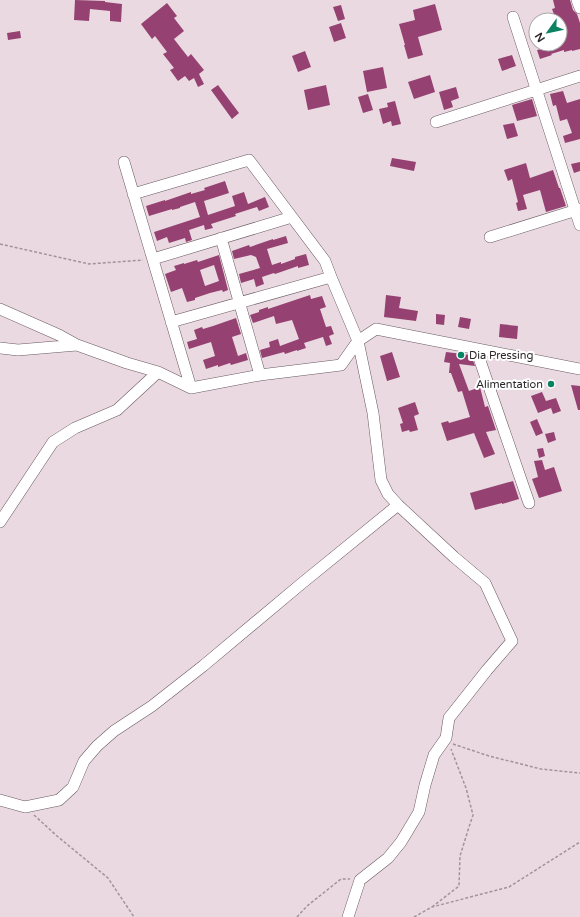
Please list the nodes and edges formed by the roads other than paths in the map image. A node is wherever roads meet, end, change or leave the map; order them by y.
1 (577, 0) edge
2 (580, 8) edge
3 (513, 17) dead end
4 (580, 76) edge
5 (537, 90) junction
6 (436, 122) dead end
7 (124, 162) dead end
8 (133, 194) junction
9 (578, 209) edge
10 (292, 217) junction
11 (580, 225) edge
12 (490, 237) dead end
13 (221, 238) junction
14 (153, 259) junction
15 (330, 277) junction
16 (239, 303) junction
17 (0, 309) edge
18 (171, 322) junction
19 (358, 341) junction
20 (77, 345) junction
21 (0, 348) edge
22 (476, 349) junction
23 (580, 369) edge
24 (158, 372) junction
25 (260, 375) junction
26 (191, 388) junction
27 (529, 503) dead end
28 (398, 505) junction
29 (0, 522) edge
30 (0, 800) edge
31 (348, 917) edge

1 - 2 street
3 - 5 street
4 - 5 street
5 - 6 street
5 - 9 street
7 - 8 street
8 - 10 street
8 - 14 street
9 - 11 street
9 - 12 street
10 - 13 street
10 - 15 street
13 - 14 street
13 - 16 street
14 - 18 street
15 - 16 street
15 - 19 street
16 - 18 street
16 - 25 street
17 - 20 street
18 - 26 street
19 - 22 street
19 - 25 street
19 - 28 street
20 - 21 street
20 - 24 street
22 - 23 street
22 - 27 street
24 - 26 street
24 - 29 street
25 - 26 street
28 - 30 street
28 - 31 street

